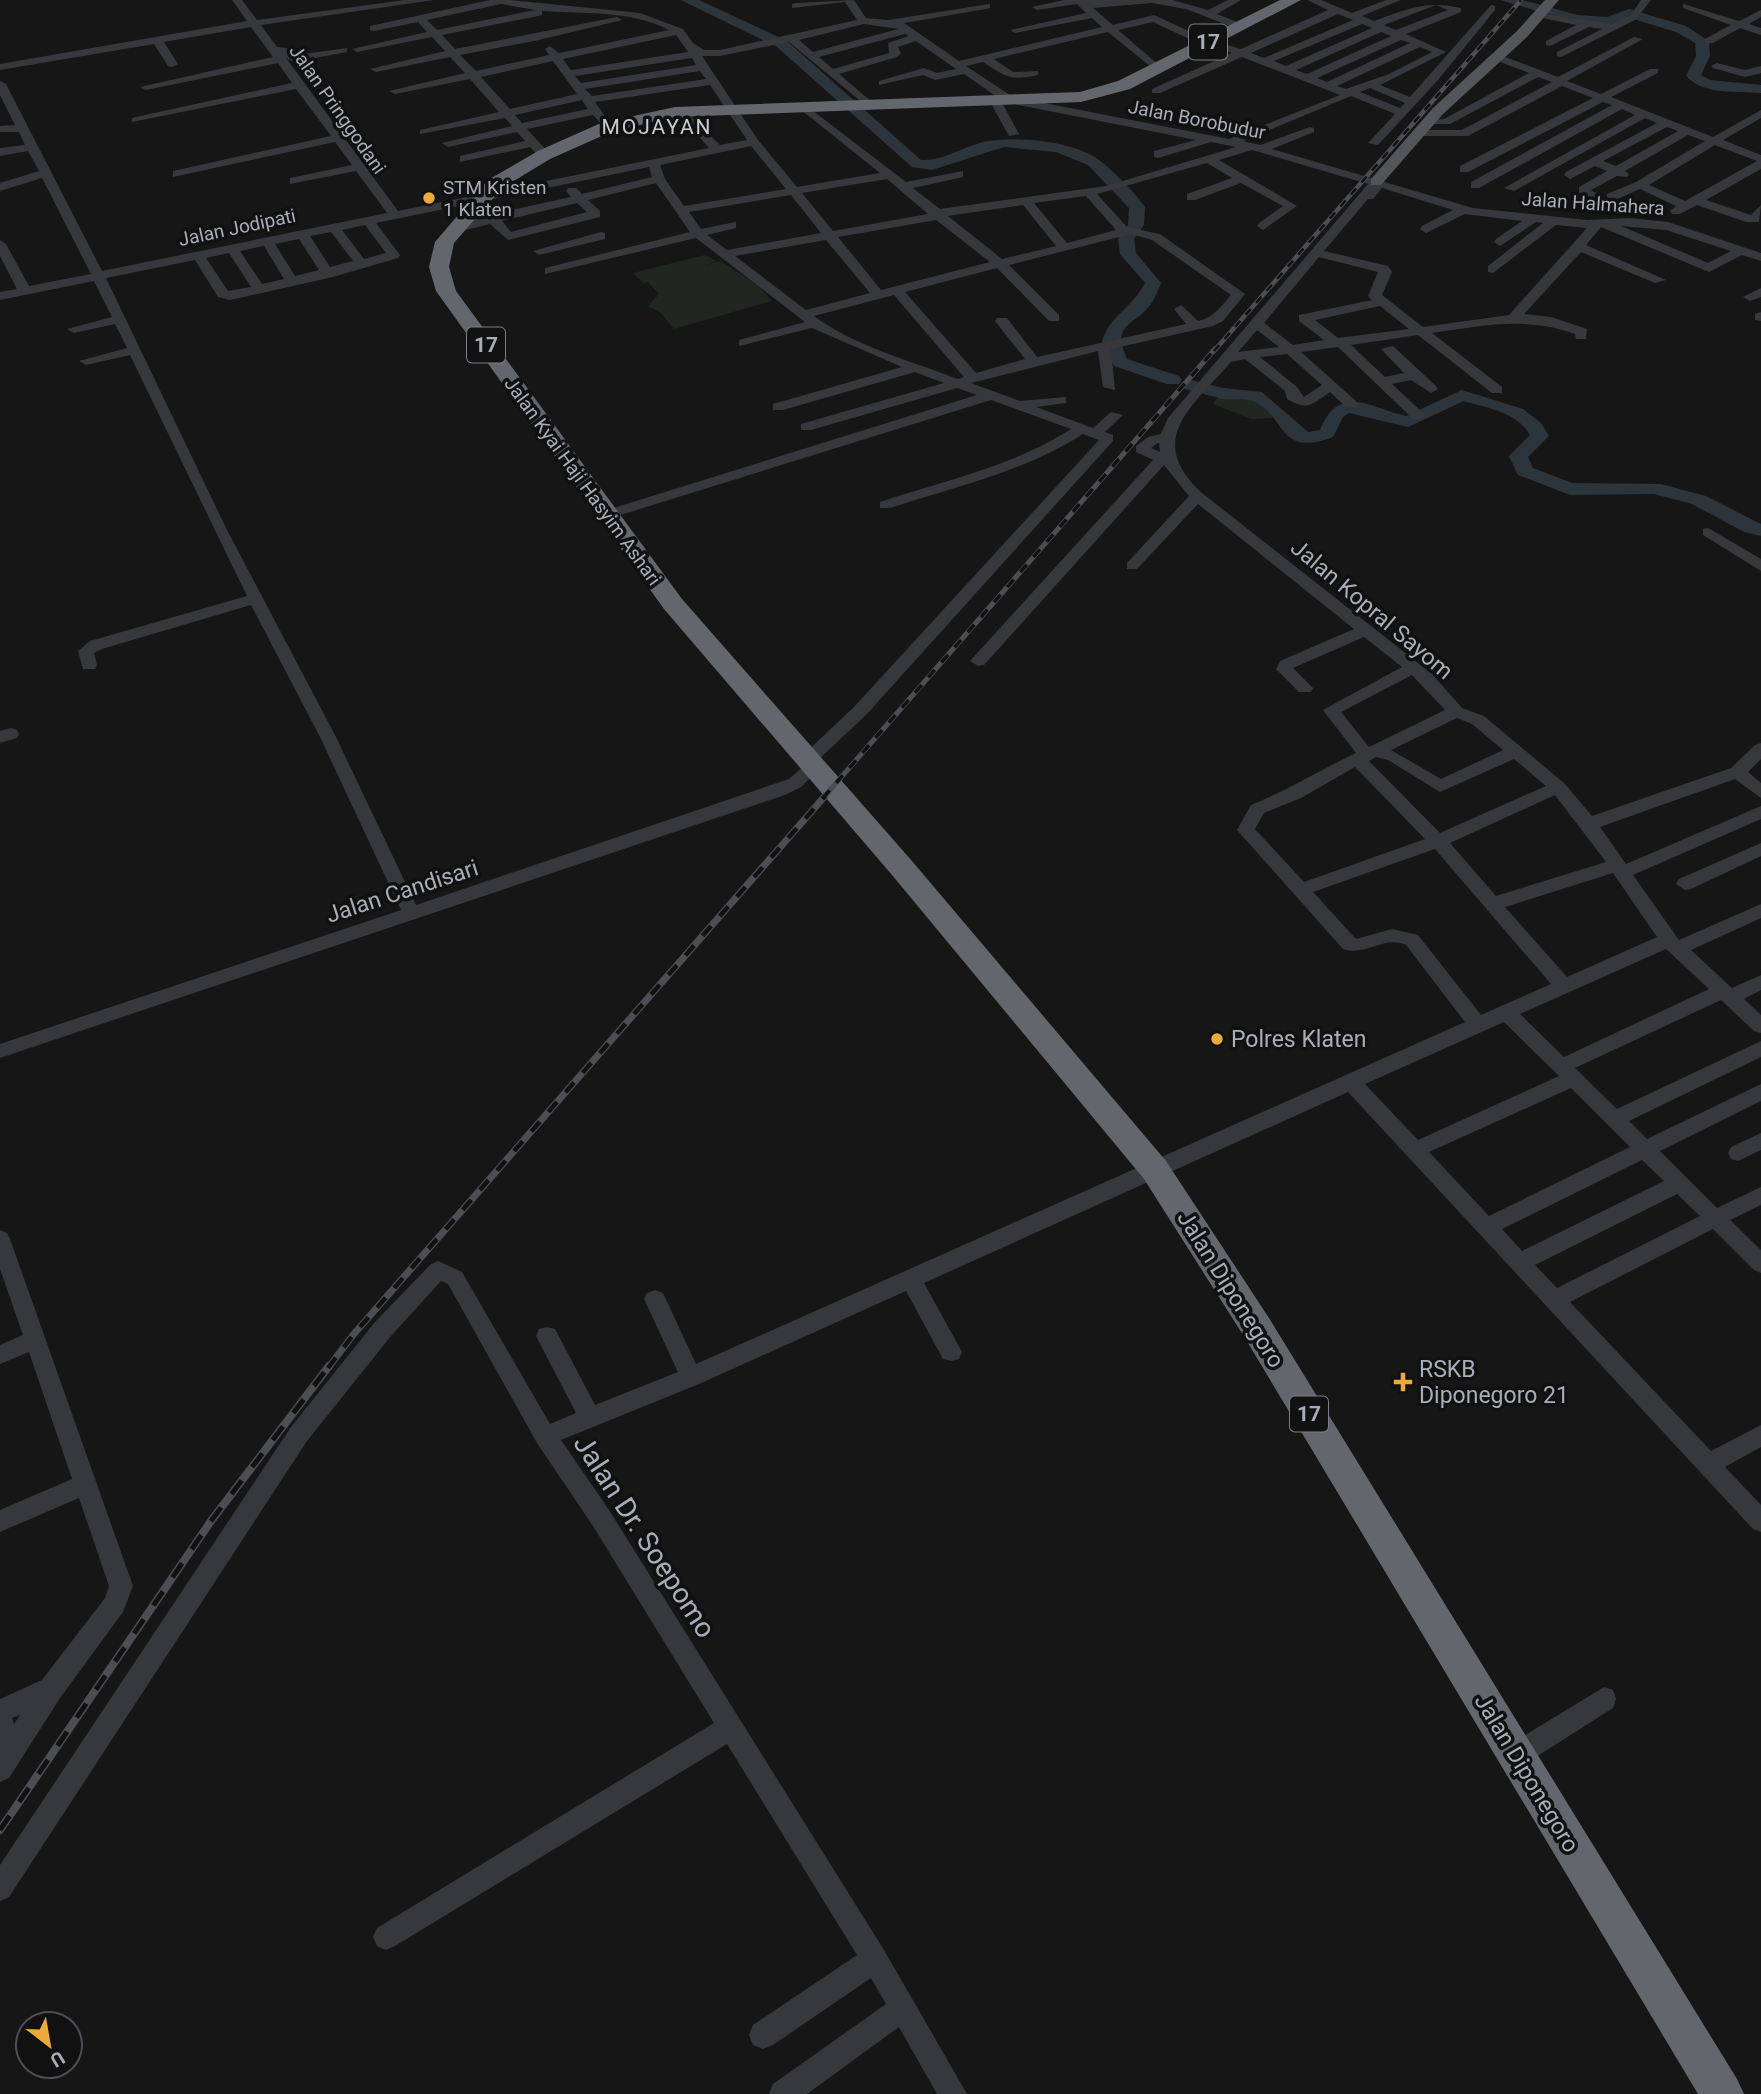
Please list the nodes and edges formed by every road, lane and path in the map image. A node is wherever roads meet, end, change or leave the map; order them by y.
1 (237, 0) edge
2 (429, 0) edge
3 (842, 0) edge
4 (849, 0) edge
5 (1140, 0) edge
6 (1152, 0) edge
7 (1162, 0) edge
8 (1199, 0) edge
9 (1236, 0) edge
10 (1293, 0) edge
11 (1312, 0) edge
12 (1352, 0) edge
13 (1396, 0) edge
14 (1436, 0) edge
15 (1646, 0) edge
16 (1699, 0) edge
17 (502, 2) edge
18 (549, 4) edge
19 (1084, 5) edge
20 (603, 6) edge
21 (796, 6) dead end
22 (1188, 6) junction
23 (1687, 6) junction
24 (1037, 7) dead end
25 (979, 8) dead end
26 (1491, 8) dead end
27 (1335, 9) junction
28 (1544, 9) edge
29 (1675, 12) dead end
30 (1060, 13) dead end
31 (1761, 13) edge
32 (1208, 15) junction
33 (631, 16) junction
34 (520, 17) junction
35 (420, 18) junction
36 (1358, 18) junction
37 (254, 21) junction
38 (863, 21) junction
39 (892, 22) junction
40 (1586, 24) junction
41 (1740, 24) junction
42 (1238, 26) junction
43 (1377, 26) junction
44 (1612, 27) junction
45 (374, 28) dead end
46 (1111, 28) junction
47 (906, 30) junction
48 (1015, 30) dead end
49 (679, 31) junction
50 (1761, 32) edge
51 (437, 33) junction
52 (1398, 35) junction
53 (538, 36) junction
54 (918, 37) junction
55 (1637, 38) dead end
56 (157, 40) junction
57 (782, 40) junction
58 (1709, 41) dead end
59 (1208, 42) junction
60 (1420, 43) junction
61 (357, 49) dead end
62 (342, 50) dead end
63 (691, 50) junction
64 (455, 53) junction
65 (720, 53) junction
66 (1239, 54) junction
67 (278, 55) junction
68 (810, 55) junction
69 (1446, 55) junction
70 (557, 57) junction
71 (1496, 57) junction
72 (985, 58) junction
73 (913, 62) dead end
74 (1263, 62) junction
75 (172, 64) dead end
76 (702, 66) junction
77 (1717, 66) dead end
78 (0, 67) edge
79 (963, 67) junction
80 (1156, 68) junction
81 (376, 69) dead end
82 (1761, 69) edge
83 (1286, 70) junction
84 (924, 71) junction
85 (1654, 71) dead end
86 (570, 73) junction
87 (829, 73) junction
88 (1034, 73) dead end
89 (1538, 73) junction
90 (473, 75) junction
91 (1308, 78) junction
92 (712, 81) junction
93 (1559, 81) junction
94 (883, 83) dead end
95 (0, 84) edge
96 (1369, 84) junction
97 (299, 85) junction
98 (146, 86) dead end
99 (1327, 86) junction
100 (395, 91) dead end
101 (1156, 91) dead end
102 (1348, 93) junction
103 (585, 94) junction
104 (1081, 97) junction
105 (1603, 98) junction
106 (1002, 100) junction
107 (1413, 102) junction
108 (856, 105) junction
109 (1621, 105) junction
110 (804, 107) junction
111 (734, 110) junction
112 (683, 112) junction
113 (504, 113) junction
114 (1068, 113) junction
115 (1403, 113) junction
116 (1761, 113) edge
117 (1645, 114) junction
118 (601, 119) junction
119 (136, 120) dead end
120 (1667, 122) junction
121 (519, 127) junction
122 (1424, 127) junction
123 (24, 128) junction
124 (0, 129) edge
125 (1310, 130) dead end
126 (1688, 131) junction
127 (424, 132) dead end
128 (1013, 134) dead end
129 (1531, 136) junction
130 (337, 138) junction
131 (1212, 139) junction
132 (1714, 141) junction
133 (754, 142) junction
134 (1230, 142) junction
135 (1761, 142) edge
136 (448, 143) dead end
137 (1374, 143) dead end
138 (1549, 144) junction
139 (33, 147) junction
140 (1257, 148) junction
141 (538, 149) junction
142 (718, 149) junction
143 (0, 152) edge
144 (1573, 153) junction
145 (1745, 153) junction
146 (1158, 154) dead end
147 (464, 159) dead end
148 (1210, 160) junction
149 (1594, 162) junction
150 (1761, 162) edge
151 (653, 163) junction
152 (358, 167) junction
153 (1464, 169) dead end
154 (1617, 171) junction
155 (46, 173) junction
156 (177, 174) dead end
157 (959, 174) dead end
158 (1570, 174) dead end
159 (887, 176) junction
160 (1242, 178) junction
161 (659, 179) junction
162 (294, 181) dead end
163 (563, 181) junction
164 (1378, 183) junction
165 (1642, 183) junction
166 (1475, 185) dead end
167 (0, 187) edge
168 (902, 187) junction
169 (1510, 188) dead end
170 (792, 191) junction
171 (1089, 192) junction
172 (578, 197) junction
173 (1191, 197) dead end
174 (481, 198) junction
175 (1025, 200) junction
176 (1693, 203) junction
177 (1761, 209) edge
178 (679, 210) junction
179 (1463, 210) junction
180 (1481, 213) junction
181 (394, 214) junction
182 (935, 215) junction
183 (492, 218) junction
184 (1534, 218) junction
185 (578, 219) junction
186 (1662, 219) junction
187 (368, 220) junction
188 (1553, 220) junction
189 (1601, 224) junction
190 (732, 225) dead end
191 (1263, 226) dead end
192 (334, 227) junction
193 (1453, 227) dead end
194 (454, 229) junction
195 (1426, 229) dead end
196 (1130, 230) junction
197 (302, 233) junction
198 (697, 233) junction
199 (829, 235) junction
200 (601, 236) junction
201 (267, 241) junction
202 (1500, 242) dead end
203 (0, 244) edge
204 (1063, 246) junction
205 (1580, 247) junction
206 (232, 248) junction
207 (538, 250) dead end
208 (1742, 250) junction
209 (624, 252) junction
210 (1318, 253) junction
211 (726, 254) junction
212 (198, 255) junction
213 (1761, 257) edge
214 (999, 263) junction
215 (362, 265) junction
216 (14, 267) junction
217 (1493, 269) dead end
218 (0, 271) edge
219 (550, 271) dead end
220 (328, 274) junction
221 (96, 276) junction
222 (1660, 280) dead end
223 (293, 282) junction
224 (25, 290) junction
225 (259, 290) junction
226 (897, 291) junction
227 (878, 295) junction
228 (0, 296) edge
229 (1381, 302) junction
230 (1181, 309) dead end
231 (1515, 317) junction
232 (1054, 318) dead end
233 (119, 319) junction
234 (809, 319) junction
235 (1002, 321) dead end
236 (1256, 324) junction
237 (1195, 326) junction
238 (74, 329) dead end
239 (1419, 332) junction
240 (1581, 336) dead end
241 (744, 343) dead end
242 (1338, 343) junction
243 (1105, 346) junction
244 (1290, 349) junction
245 (1388, 349) dead end
246 (134, 350) junction
247 (1248, 355) junction
248 (1227, 358) junction
249 (86, 361) dead end
250 (1034, 362) junction
251 (915, 368) junction
252 (1414, 375) junction
253 (966, 380) junction
254 (1483, 380) junction
255 (1381, 382) junction
256 (1331, 386) junction
257 (1110, 387) dead end
258 (1431, 390) dead end
259 (1497, 390) dead end
260 (1475, 394) dead end
261 (992, 395) junction
262 (1061, 400) dead end
263 (1351, 404) dead end
264 (1020, 405) junction
265 (778, 407) dead end
266 (1116, 415) dead end
267 (1418, 416) dead end
268 (806, 428) dead end
269 (1089, 430) junction
270 (1165, 450) junction
271 (1197, 496) junction
272 (885, 505) dead end
273 (609, 514) junction
274 (1708, 532) dead end
275 (1132, 566) dead end
276 (1761, 566) edge
277 (255, 599) junction
278 (1366, 630) junction
279 (978, 662) dead end
280 (89, 664) dead end
281 (1413, 668) junction
282 (1305, 688) dead end
283 (1456, 712) junction
284 (1761, 749) edge
285 (1516, 751) junction
286 (1366, 755) junction
287 (817, 769) junction
288 (1737, 772) junction
289 (1558, 786) junction
290 (1761, 792) edge
291 (1761, 812) edge
292 (1589, 824) junction
293 (1709, 834) junction
294 (1438, 841) junction
295 (1761, 849) edge
296 (1738, 859) junction
297 (1620, 869) junction
298 (1685, 884) dead end
299 (1302, 890) junction
300 (1492, 904) junction
301 (1761, 911) edge
302 (411, 913) junction
303 (1672, 945) junction
304 (1761, 982) edge
305 (1564, 987) junction
306 (1726, 995) junction
307 (1507, 1013) junction
308 (1478, 1025) junction
309 (1761, 1026) edge
310 (1761, 1048) edge
311 (0, 1051) edge
312 (1568, 1072) junction
313 (1350, 1082) junction
314 (1761, 1093) edge
315 (1614, 1119) junction
316 (1761, 1141) edge
317 (1646, 1149) junction
318 (1415, 1150) junction
319 (1738, 1153) dead end
320 (1155, 1170) junction
321 (1680, 1183) junction
322 (1761, 1195) edge
323 (1715, 1218) junction
324 (1487, 1227) junction
325 (0, 1240) edge
326 (1759, 1257) edge
327 (1521, 1262) junction
328 (5, 1274) edge
329 (911, 1279) junction
330 (655, 1299) dead end
331 (1556, 1299) junction
332 (547, 1336) dead end
333 (33, 1340) junction
334 (951, 1352) dead end
335 (0, 1355) edge
336 (691, 1377) junction
337 (591, 1419) junction
338 (1761, 1435) edge
339 (545, 1436) junction
340 (1709, 1464) junction
341 (84, 1485) junction
342 (1757, 1511) edge
343 (0, 1521) edge
344 (51, 1689) junction
345 (1604, 1699) dead end
346 (0, 1712) edge
347 (0, 1718) edge
348 (731, 1727) junction
349 (1516, 1755) junction
350 (5, 1761) edge
351 (0, 1888) edge
352 (386, 1937) dead end
353 (875, 1959) junction
354 (904, 2007) junction
355 (763, 2035) dead end
356 (945, 2091) edge
357 (783, 2094) edge
358 (1722, 2094) edge

1 - 37 street, Jalan Pringgodani
2 - 37 street
3 - 21 street
4 - 38 street
5 - 6 street
5 - 19 street
6 - 7 street
7 - 22 street
8 - 22 street
9 - 32 street
10 - 42 highway, 17
11 - 27 street
12 - 27 street
13 - 36 street
14 - 43 street
14 - 52 street
15 - 44 street
16 - 23 street
17 - 18 street
17 - 34 street
17 - 35 street
18 - 20 street
18 - 34 street
19 - 24 street
19 - 30 street
19 - 46 street
19 - 48 street
20 - 33 street
22 - 32 street
23 - 29 street
23 - 41 street
25 - 39 street
26 - 69 street
27 - 36 street
27 - 66 street
28 - 40 street
28 - 71 main road
31 - 41 street
32 - 42 street
33 - 49 street
33 - 53 street
34 - 51 street
34 - 53 street
35 - 45 street
35 - 51 street
36 - 43 street
36 - 74 street
37 - 56 street
37 - 67 street, Jalan Pringgodani
38 - 39 street
38 - 57 street
39 - 47 street
40 - 44 street
40 - 44 street
41 - 50 street
41 - 58 street
42 - 59 highway, 17
43 - 52 street
43 - 83 street
46 - 59 street
46 - 72 street
46 - 80 street
47 - 54 street
47 - 68 street
49 - 63 street
49 - 70 street
51 - 61 street
51 - 64 street
52 - 60 street
52 - 91 street
53 - 64 street
53 - 70 street
54 - 79 street
54 - 87 street
55 - 93 street
56 - 75 street
56 - 78 street
57 - 65 street
57 - 68 street
59 - 66 street
59 - 80 highway, 17
60 - 69 street
60 - 99 street
62 - 67 street
63 - 65 street
63 - 76 street
63 - 86 street
64 - 81 street
64 - 90 street
65 - 76 street
66 - 74 street
66 - 101 street
67 - 97 street, Jalan Pringgodani
67 - 98 street
68 - 87 street
69 - 96 street
69 - 107 street
70 - 86 street
70 - 90 street
71 - 89 street
71 - 122 main road
72 - 79 street
72 - 88 street
73 - 84 street
74 - 83 street
76 - 92 street
76 - 103 street
77 - 82 street
79 - 84 street
79 - 106 street
80 - 104 highway, 17
83 - 91 street
84 - 94 street
85 - 105 street
86 - 103 street
87 - 108 street
89 - 93 street
89 - 122 street
90 - 100 street
90 - 113 street
91 - 99 street
92 - 103 street
92 - 111 street
93 - 105 street
93 - 122 street
95 - 123 street
96 - 102 street
96 - 107 street
97 - 119 street
97 - 130 street, Jalan Pringgodani
99 - 102 street
102 - 115 street
102 - 134 street
103 - 113 street
103 - 118 street
104 - 106 highway, 17
104 - 114 highway
105 - 109 street
105 - 129 street
106 - 108 highway, Jalan Kyai Haji Hasyim Ashari / 17
106 - 114 street, Jalan Borobudur
106 - 128 street
107 - 115 street
108 - 110 highway, Jalan Kyai Haji Hasyim Ashari / 17
109 - 117 street
109 - 138 street
110 - 111 highway, Jalan Kyai Haji Hasyim Ashari / 17
110 - 159 street
111 - 112 highway, Jalan Kyai Haji Hasyim Ashari / 17
111 - 133 street
112 - 118 highway, Jalan Kyai Haji Hasyim Ashari / 17
112 - 142 street
113 - 121 street
113 - 127 street
114 - 131 street, Jalan Borobudur
115 - 137 street
116 - 132 street
117 - 120 street
117 - 144 street
118 - 121 street
118 - 141 highway, Jalan Kyai Haji Hasyim Ashari / 17
120 - 126 street
120 - 149 street
121 - 136 street
121 - 141 street
122 - 164 main road
123 - 124 street
123 - 139 street
125 - 140 street
126 - 132 street
126 - 154 street
129 - 138 street
129 - 153 street
130 - 152 street, Jalan Pringgodani
130 - 156 street
131 - 134 street, Jalan Borobudur
131 - 146 street
132 - 145 street
132 - 165 street
133 - 142 street, Jalan Jodipati
133 - 170 street
134 - 140 street, Jalan Borobudur
135 - 145 street
138 - 144 street
138 - 166 street
139 - 143 street
139 - 155 street
140 - 148 street
140 - 164 street, Jalan Borobudur
141 - 147 street
141 - 174 highway, Jalan Kyai Haji Hasyim Ashari / 17
142 - 151 street, Jalan Jodipati
144 - 169 street
145 - 150 street
148 - 160 street
148 - 171 street
149 - 154 street
149 - 158 street
150 - 176 street
151 - 161 street
151 - 163 street, Jalan Jodipati
152 - 162 street
152 - 181 street, Jalan Pringgodani
154 - 165 street
154 - 165 street
155 - 167 street
155 - 221 street
157 - 168 street
159 - 168 street
159 - 170 street
160 - 173 street
160 - 191 street
161 - 172 street
161 - 178 street
163 - 172 street
163 - 174 street, Jalan Jodipati
164 - 179 street, Jalan Halmahera
164 - 210 street
165 - 176 street
168 - 182 street
170 - 178 street
170 - 199 street
171 - 175 street
171 - 196 street
172 - 183 street
172 - 185 street
174 - 181 street, Jalan Jodipati
174 - 194 highway, Jalan Kyai Haji Hasyim Ashari / 17
175 - 182 street
175 - 204 street
176 - 177 street
176 - 186 street
178 - 198 street
179 - 180 street, Jalan Halmahera
179 - 195 street
180 - 184 street, Jalan Halmahera
180 - 193 street
181 - 187 street, Jalan Jodipati
182 - 199 street
182 - 214 street
183 - 185 street
183 - 194 street
184 - 188 street, Jalan Halmahera
184 - 202 street
185 - 200 street
186 - 189 street, Jalan Halmahera
186 - 208 street, Jalan Halmahera
187 - 192 street, Jalan Jodipati
187 - 215 street
188 - 189 street, Jalan Halmahera
188 - 217 street
189 - 205 street
189 - 208 street
190 - 198 street
192 - 197 street, Jalan Jodipati
192 - 215 street
194 - 273 highway, Jalan Kyai Haji Hasyim Ashari / 17
196 - 204 street
196 - 237 street
197 - 201 street, Jalan Jodipati
197 - 220 street
198 - 209 street
198 - 211 street
199 - 211 street
199 - 227 street
200 - 207 street
200 - 209 street
201 - 206 street, Jalan Jodipati
201 - 223 street
203 - 216 street
204 - 214 street
205 - 222 street
205 - 231 street
206 - 212 street, Jalan Jodipati
206 - 225 street
208 - 213 street, Jalan Halmahera
209 - 219 street
210 - 229 street
210 - 236 street
211 - 234 street
212 - 221 street, Jalan Jodipati
212 - 225 street
214 - 226 street
214 - 232 street
215 - 220 street
216 - 218 street
216 - 224 street
220 - 223 street
221 - 224 street, Jalan Jodipati
221 - 233 street
223 - 225 street
224 - 228 street, Jalan Jodipati
226 - 227 street
226 - 253 street
227 - 234 street
229 - 239 street
229 - 242 street
230 - 237 street
231 - 239 street
231 - 240 street
233 - 238 street
233 - 246 street
234 - 241 street
234 - 251 street
235 - 250 street
236 - 244 street
236 - 248 street
237 - 243 street
239 - 242 street
239 - 254 street
242 - 244 street
242 - 255 street
243 - 250 street
243 - 257 street
244 - 247 street
244 - 256 street
245 - 252 street
246 - 249 street
246 - 277 street
247 - 248 street
247 - 256 street
248 - 270 street
250 - 253 street
251 - 253 street
251 - 265 street
252 - 255 street
252 - 258 street
253 - 261 street
253 - 268 street
254 - 259 street
254 - 260 street
255 - 267 street
256 - 263 street
261 - 264 street
261 - 273 street
262 - 264 street
264 - 269 street
266 - 269 street
269 - 272 street
269 - 287 street, Jalan Candisari
270 - 271 street, Jalan Kopral Sayom
270 - 279 street
271 - 275 street
271 - 278 street, Jalan Kopral Sayom
273 - 287 highway, Jalan Kyai Haji Hasyim Ashari / 17
274 - 276 street
277 - 280 street
277 - 302 street
278 - 281 street, Jalan Kopral Sayom
278 - 282 street
281 - 283 street, Jalan Kopral Sayom
281 - 286 street
283 - 285 street, Jalan Kopral Sayom
283 - 286 street
284 - 288 street
285 - 286 street
285 - 289 street, Jalan Kopral Sayom
286 - 294 street
286 - 299 street
287 - 302 street, Jalan Candisari
287 - 320 highway, Jalan Diponegoro / 17
288 - 290 street
288 - 292 street
289 - 292 street, Jalan Kopral Sayom
289 - 294 street
291 - 293 street
292 - 297 street, Jalan Kopral Sayom
293 - 296 street
293 - 297 street
294 - 299 street
294 - 300 street
295 - 296 street
296 - 298 street
297 - 300 street
297 - 303 street, Jalan Kopral Sayom
299 - 308 street
300 - 305 street
301 - 303 street, Jalan Dr. Soepomo
302 - 311 street, Jalan Candisari
303 - 305 street, Jalan Dr. Soepomo
303 - 306 street, Jalan Kopral Sayom
304 - 306 street
305 - 307 street, Jalan Dr. Soepomo
306 - 309 street, Jalan Kopral Sayom
306 - 312 street
307 - 308 street, Jalan Dr. Soepomo
307 - 312 street
308 - 313 street, Jalan Dr. Soepomo
310 - 315 street
312 - 315 street
312 - 318 street
313 - 318 street
313 - 320 street, Jalan Dr. Soepomo
314 - 317 street
315 - 317 street
316 - 319 street
317 - 321 street
317 - 324 street
318 - 324 street
320 - 329 street, Jalan Dr. Soepomo
320 - 349 highway, Jalan Diponegoro / 17
321 - 323 street
321 - 327 street
322 - 323 street
323 - 326 street
323 - 331 street
324 - 327 street
325 - 328 street
327 - 331 street
328 - 333 street
329 - 334 street
329 - 336 street, Jalan Dr. Soepomo
330 - 336 street
331 - 340 street
332 - 337 street
333 - 335 street
333 - 341 street
336 - 337 street, Jalan Dr. Soepomo
337 - 339 street, Jalan Dr. Soepomo
338 - 340 street
339 - 348 street, Jalan Dr. Soepomo
339 - 351 street
340 - 342 street
341 - 343 street
341 - 344 street
344 - 346 street
344 - 350 street
345 - 349 street
347 - 350 street
348 - 352 street
348 - 353 street, Jalan Dr. Soepomo
349 - 358 highway, Jalan Diponegoro / 17
353 - 354 street, Jalan Dr. Soepomo
353 - 355 street
354 - 356 street, Jalan Dr. Soepomo
354 - 357 street

